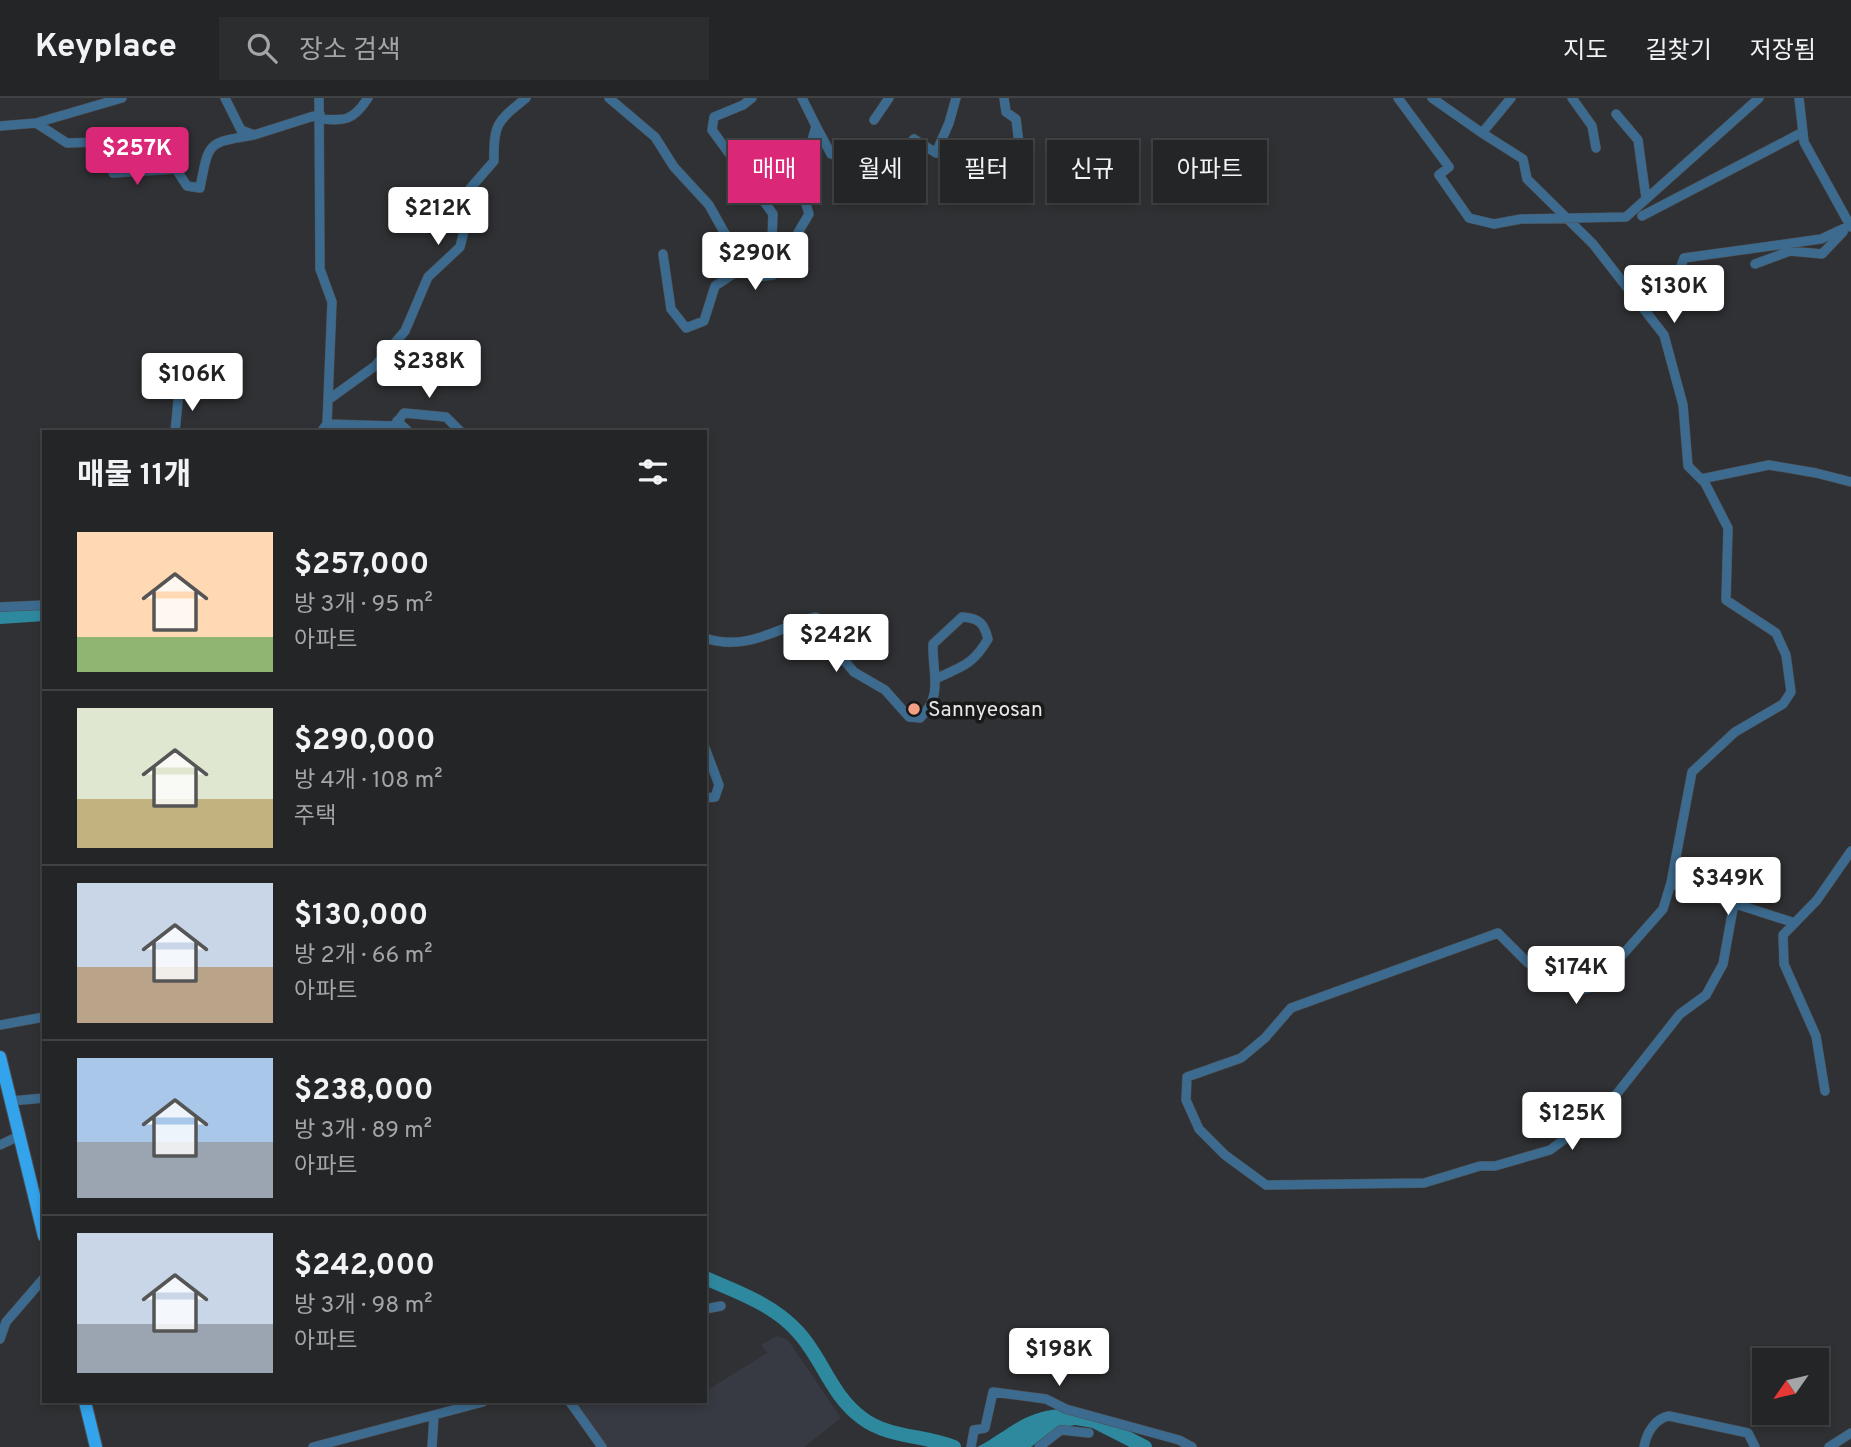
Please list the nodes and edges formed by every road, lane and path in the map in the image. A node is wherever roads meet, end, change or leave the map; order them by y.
1 (122, 98) edge
2 (225, 98) edge
3 (320, 98) edge
4 (368, 98) edge
5 (526, 98) edge
6 (752, 98) edge
7 (803, 98) edge
8 (889, 98) edge
9 (956, 98) edge
10 (1004, 98) edge
11 (1398, 98) edge
12 (1432, 98) edge
13 (1511, 98) edge
14 (1572, 98) edge
15 (1759, 98) edge
16 (1799, 98) edge
17 (615, 100) edge
18 (1616, 114) dead end
19 (320, 116) junction
20 (874, 120) dead end
21 (36, 123) junction
22 (816, 125) junction
23 (0, 126) edge
24 (1803, 132) junction
25 (1482, 133) junction
26 (254, 135) junction
27 (1019, 140) edge
28 (1596, 148) dead end
29 (1646, 198) junction
30 (1642, 216) dead end
31 (1567, 217) junction
32 (1850, 226) edge
33 (663, 254) dead end
34 (748, 264) junction
35 (1755, 264) dead end
36 (1640, 304) junction
37 (179, 391) dead end
38 (328, 400) junction
39 (397, 421) junction
40 (324, 428) edge
41 (175, 430) edge
42 (407, 430) edge
43 (459, 430) edge
44 (1701, 480) junction
45 (1851, 482) edge
46 (42, 605) edge
47 (0, 607) edge
48 (707, 638) edge
49 (935, 679) junction
50 (707, 753) edge
51 (707, 798) edge
52 (1851, 851) edge
53 (1671, 883) junction
54 (1734, 903) junction
55 (1795, 923) junction
56 (42, 1017) edge
57 (0, 1025) edge
58 (0, 1057) edge
59 (1825, 1091) dead end
60 (42, 1098) edge
61 (11, 1101) junction
62 (19, 1136) junction
63 (0, 1145) edge
64 (42, 1229) edge
65 (42, 1280) edge
66 (720, 1306) dead end
67 (707, 1309) edge
68 (15, 1311) junction
69 (0, 1314) edge
70 (0, 1339) edge
71 (85, 1403) edge
72 (480, 1403) edge
73 (571, 1403) edge
74 (434, 1416) junction
75 (1089, 1433) dead end
76 (1851, 1433) edge
77 (971, 1446) edge
78 (96, 1447) edge
79 (313, 1447) edge
80 (432, 1447) edge
81 (602, 1447) edge
82 (1039, 1447) edge
83 (1192, 1447) edge
84 (1644, 1447) edge
85 (1755, 1447) edge
86 (1829, 1447) edge

1 - 21 street
2 - 26 street
3 - 19 street
4 - 19 street
5 - 38 street
6 - 34 street
7 - 22 street
8 - 20 street
9 - 22 street
10 - 27 street
11 - 31 street
12 - 25 street
13 - 25 street
14 - 28 street
15 - 29 street
16 - 24 street
17 - 34 street
18 - 29 street
19 - 26 street
19 - 38 street
21 - 23 street
21 - 26 street
22 - 34 street
24 - 30 street
24 - 32 street
25 - 31 street
29 - 31 street
31 - 36 street
32 - 35 street
32 - 36 street
33 - 34 street
36 - 44 street
37 - 41 street
38 - 40 street
39 - 40 street
39 - 42 street
39 - 43 street
44 - 45 street
44 - 53 street
46 - 47 street
48 - 49 street
49 - 49 street
50 - 51 street
52 - 55 street
53 - 54 street
53 - 54 street
54 - 55 street
55 - 59 street
56 - 57 street
58 - 61 main road
60 - 61 street
61 - 62 main road
62 - 63 street
62 - 64 main road
65 - 68 street
66 - 67 street
68 - 69 street
68 - 70 street
71 - 78 main road
72 - 74 street
73 - 81 street
74 - 79 street
74 - 80 street
75 - 82 street
76 - 86 street
77 - 83 street
84 - 85 street

